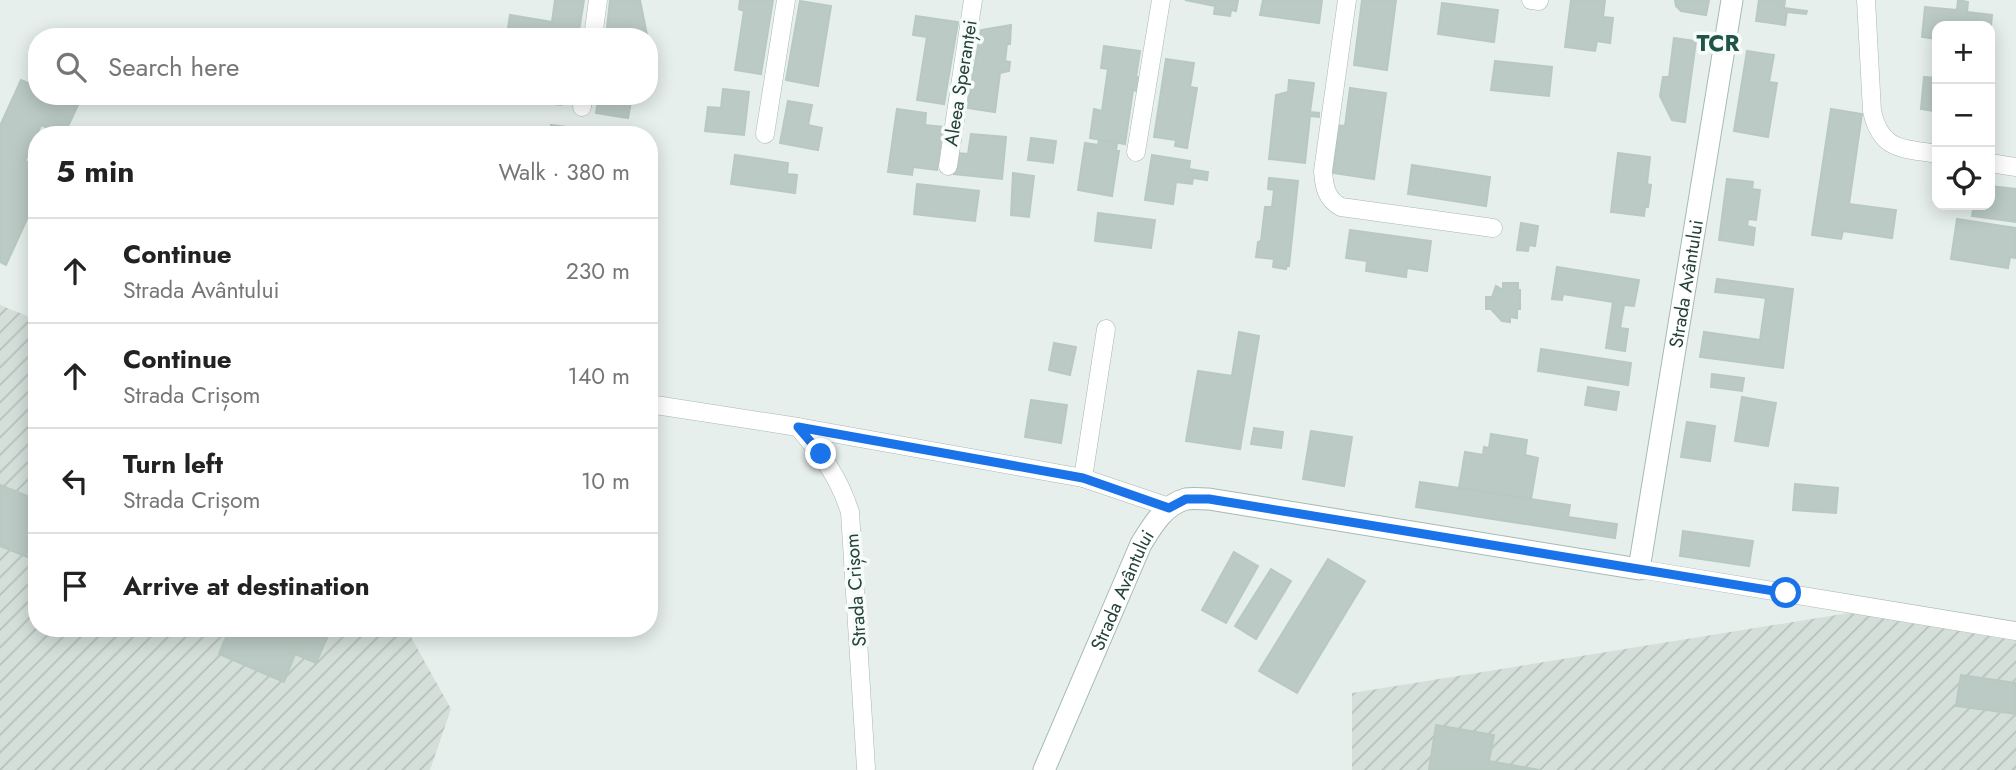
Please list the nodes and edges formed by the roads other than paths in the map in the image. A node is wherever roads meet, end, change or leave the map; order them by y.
1 (598, 0) edge
2 (786, 0) edge
3 (973, 0) edge
4 (1161, 0) edge
5 (1347, 0) edge
6 (1732, 0) edge
7 (1866, 0) edge
8 (594, 28) edge
9 (765, 134) dead end
10 (1136, 152) dead end
11 (1932, 153) edge
12 (1995, 164) edge
13 (948, 166) dead end
14 (2016, 167) edge
15 (1493, 229) dead end
16 (1106, 329) dead end
17 (658, 405) edge
18 (798, 427) junction
19 (1083, 478) junction
20 (1169, 508) junction
21 (1640, 569) junction
22 (2016, 631) edge
23 (866, 768) edge
24 (1044, 770) edge

1 - 8 street
2 - 9 street
3 - 13 street, Aleea Speranței
4 - 10 street
5 - 15 street
6 - 21 main road, Strada Avântului
7 - 11 street
12 - 14 street
16 - 19 street
17 - 18 street
18 - 19 street
18 - 23 street, Strada Crișom
19 - 20 street
20 - 21 main road
20 - 24 main road, Strada Avântului
21 - 22 street

